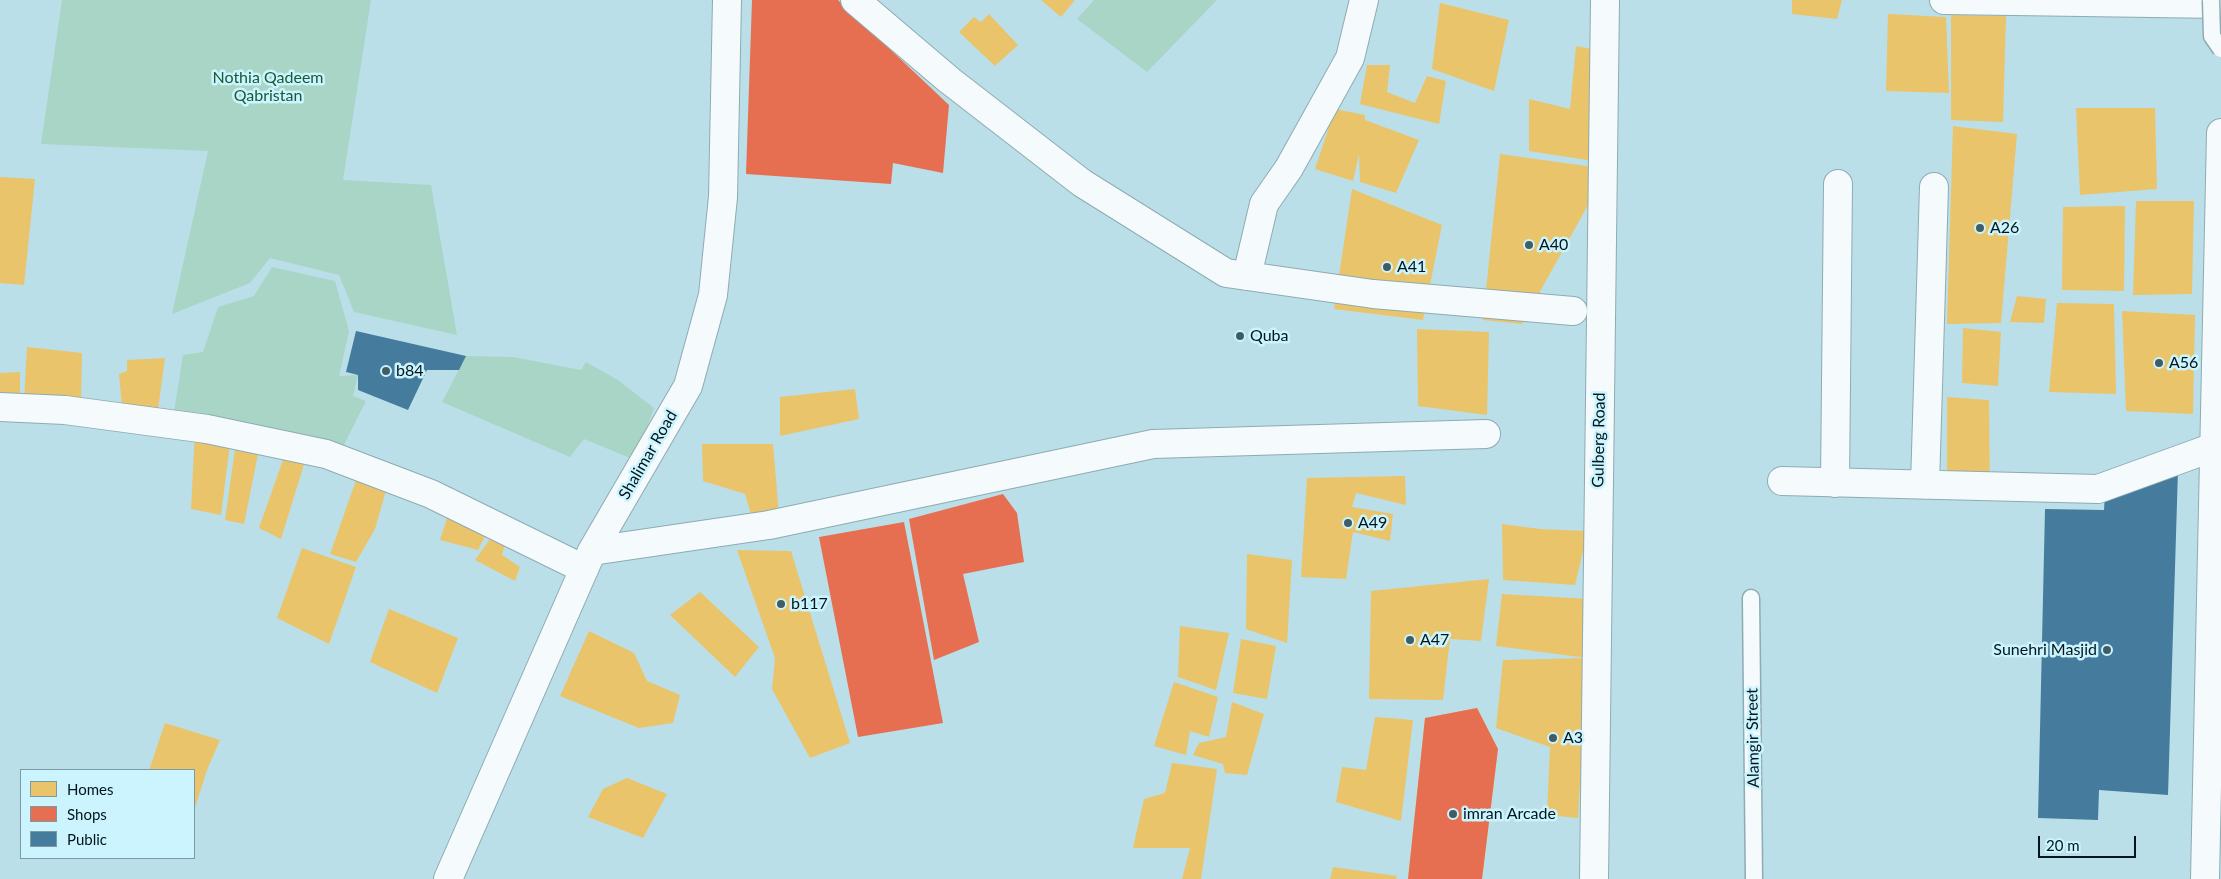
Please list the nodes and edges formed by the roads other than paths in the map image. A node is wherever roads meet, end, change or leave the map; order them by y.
1 (727, 0) edge
2 (855, 0) edge
3 (1364, 0) edge
4 (1605, 0) edge
5 (2211, 0) edge
6 (1961, 1) edge
7 (2221, 4) edge
8 (2221, 49) edge
9 (2221, 133) edge
10 (1838, 184) dead end
11 (1934, 187) dead end
12 (1247, 276) junction
13 (1573, 311) dead end
14 (0, 407) edge
15 (1486, 434) dead end
16 (2214, 447) junction
17 (1782, 482) dead end
18 (1835, 483) junction
19 (1926, 485) junction
20 (588, 560) junction
21 (1751, 598) dead end
22 (448, 879) edge
23 (1594, 879) edge
24 (1754, 879) edge
25 (2205, 879) edge

1 - 20 street, Shalimar Road
2 - 12 street
3 - 12 street
4 - 23 street, Gulberg Road
5 - 8 lane, bridge
6 - 7 street
9 - 16 street
10 - 18 street
11 - 19 street
12 - 13 street
14 - 20 street
15 - 20 street
16 - 19 street
16 - 25 street
17 - 18 street
18 - 19 street
20 - 22 street, Shalimar Road
21 - 24 lane, Alamgir Street

